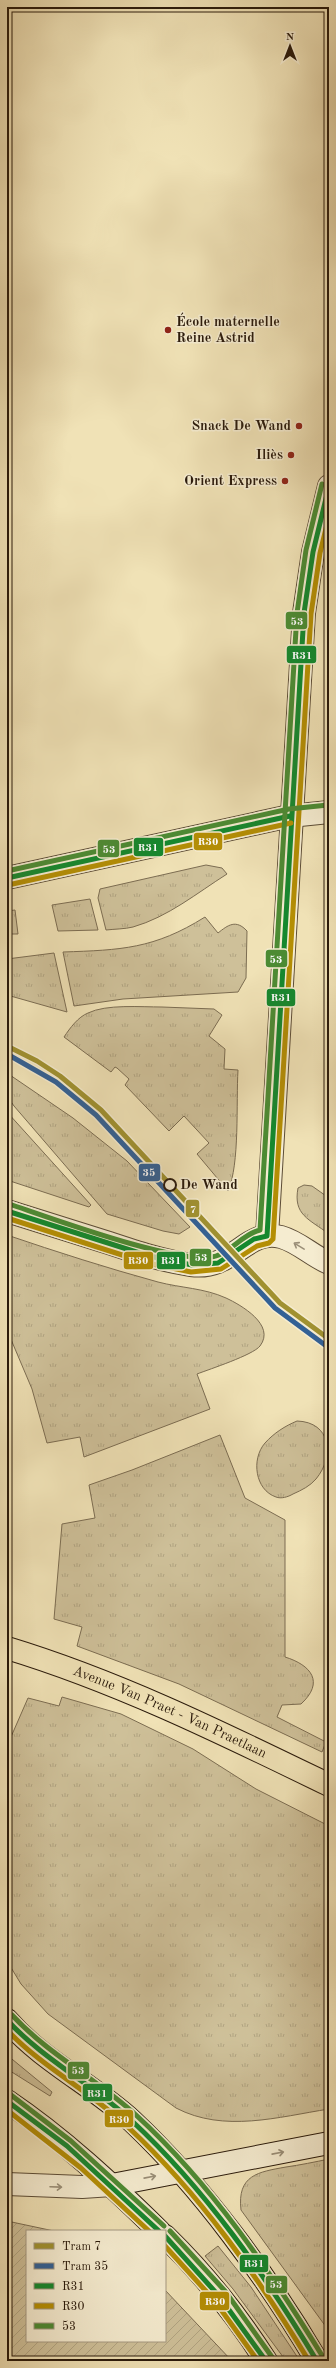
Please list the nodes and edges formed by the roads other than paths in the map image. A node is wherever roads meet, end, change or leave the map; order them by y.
1 (329, 486) edge
2 (329, 812) edge
3 (290, 816) junction
4 (7, 878) edge
5 (7, 1211) edge
6 (267, 1236) junction
7 (329, 1263) edge
8 (7, 1648) edge
9 (329, 1785) edge
10 (7, 2020) edge
11 (7, 2101) edge
12 (329, 2143) edge
13 (180, 2172) junction
14 (7, 2184) edge
15 (112, 2185) junction
16 (158, 2230) edge
17 (166, 2237) edge
18 (266, 2361) edge
19 (316, 2361) edge

1 - 3 street
2 - 3 street
3 - 4 street
3 - 6 street
5 - 6 street
7 -> 6 street
8 - 9 main road, Avenue Van Praet - Van Praetlaan
10 - 13 street
11 - 15 street
13 -> 12 street
15 -> 13 street
13 - 19 street
14 -> 15 street
15 - 16 street
17 - 18 street

